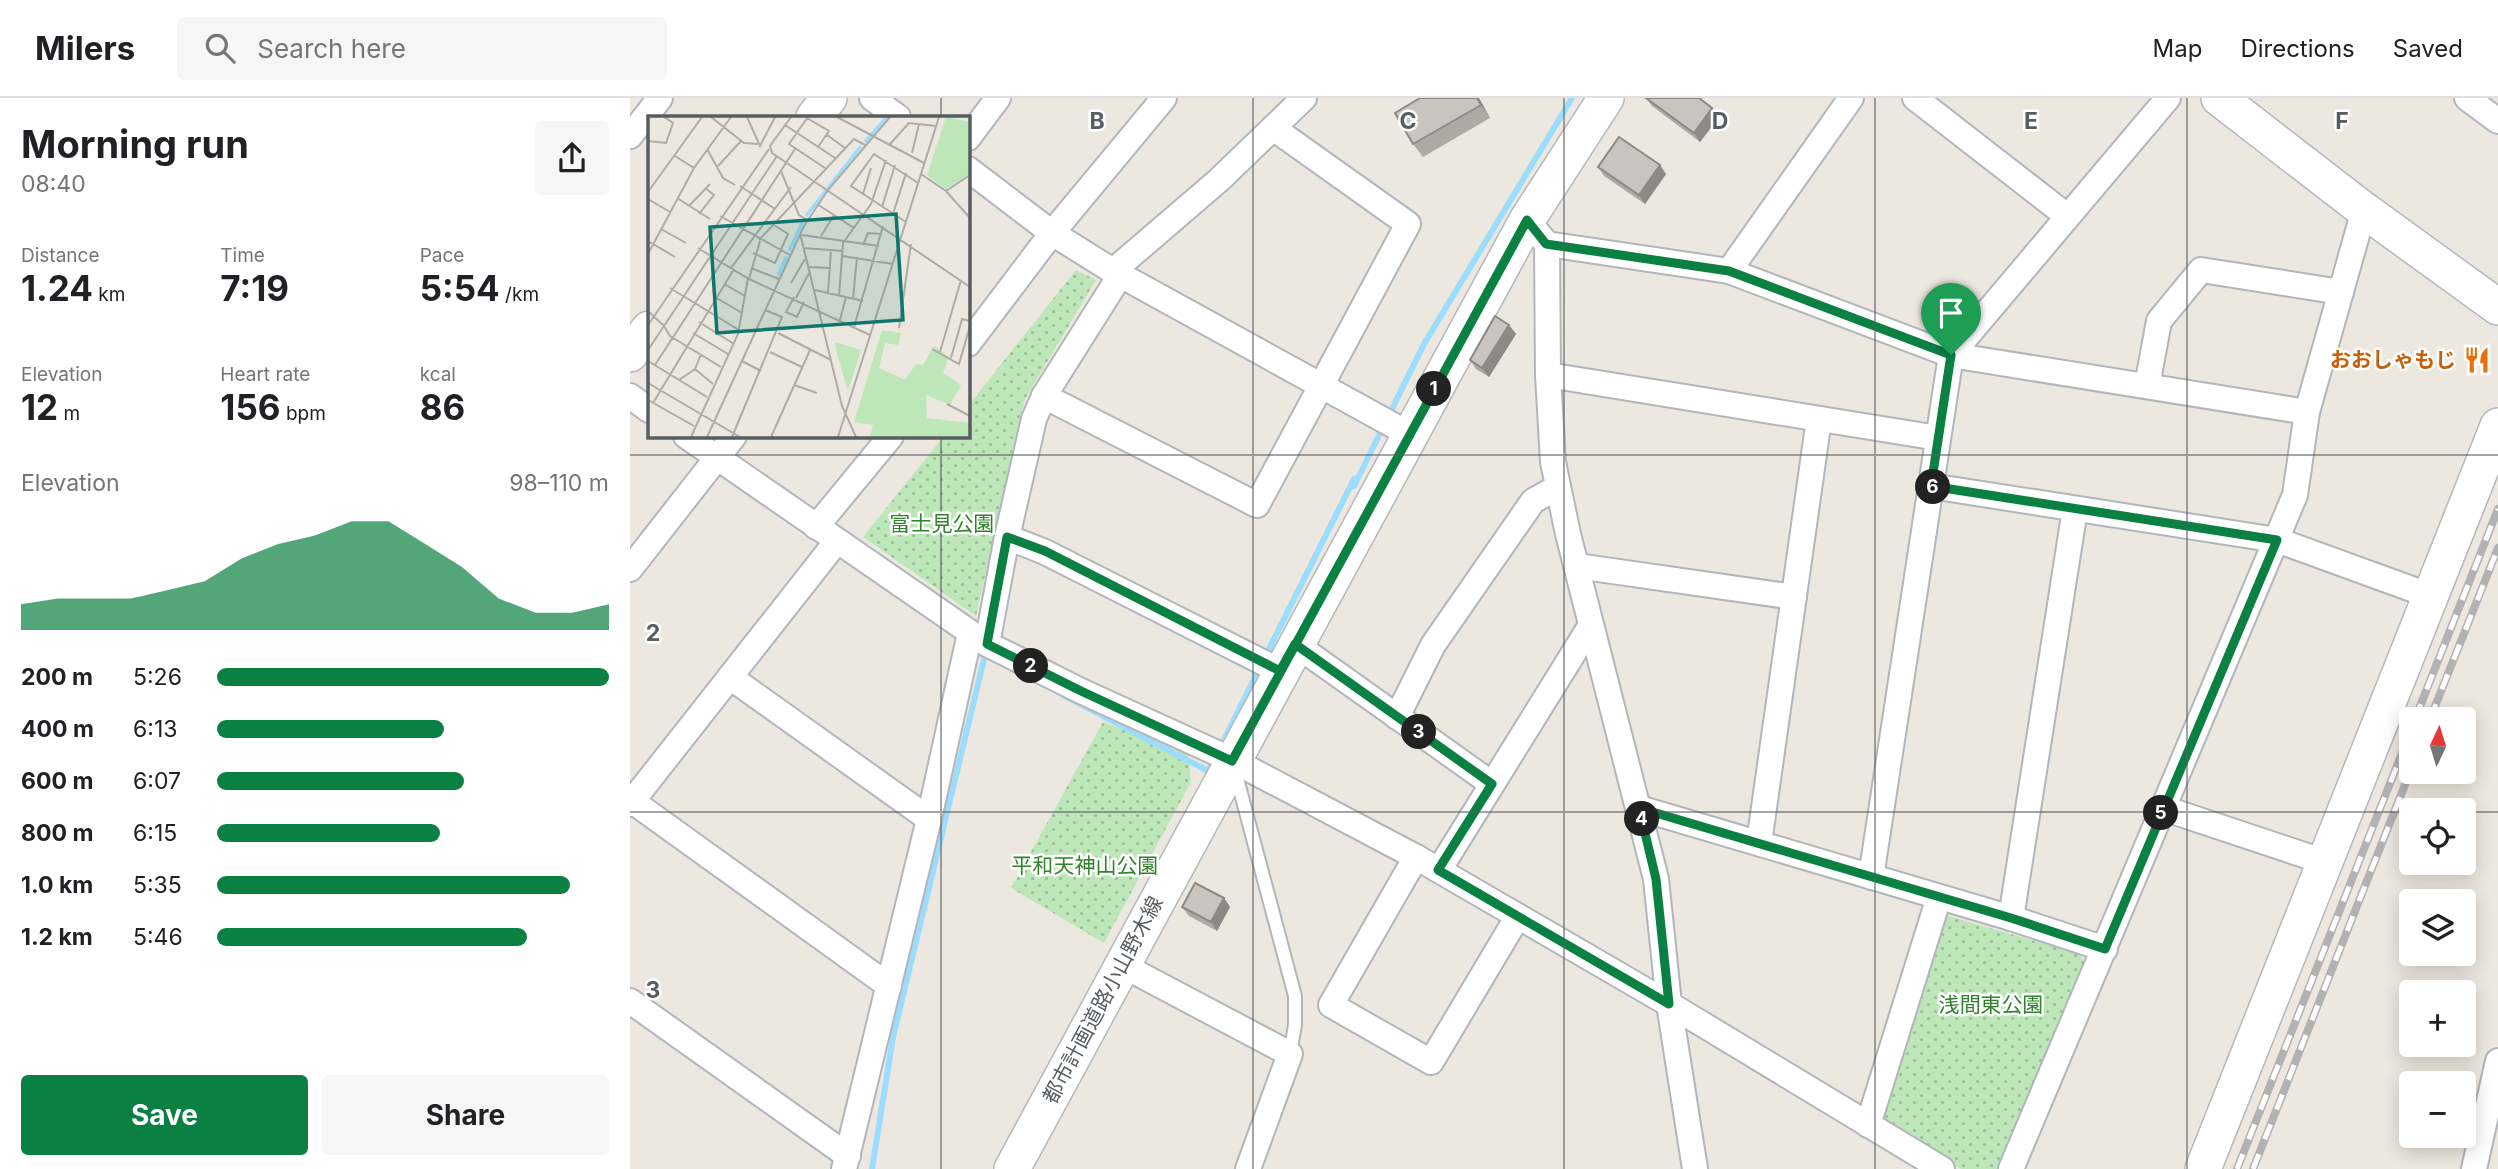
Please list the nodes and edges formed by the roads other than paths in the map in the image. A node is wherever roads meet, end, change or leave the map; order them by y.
1 (660, 98) edge
2 (829, 98) edge
3 (872, 98) edge
4 (999, 98) edge
5 (1164, 98) edge
6 (1304, 98) edge
7 (1851, 98) edge
8 (1915, 98) edge
9 (2168, 98) edge
10 (2219, 98) edge
11 (2468, 98) edge
12 (1604, 99) edge
13 (815, 116) edge
14 (897, 116) edge
15 (2498, 121) edge
16 (1273, 128) junction
17 (970, 135) edge
18 (630, 136) edge
19 (970, 171) edge
20 (2364, 210) junction
21 (2067, 216) junction
22 (1537, 232) junction
23 (1052, 233) junction
24 (1729, 271) junction
25 (1117, 273) junction
26 (2341, 292) junction
27 (2498, 307) edge
28 (648, 330) edge
29 (970, 341) edge
30 (630, 354) edge
31 (1951, 355) junction
32 (1548, 375) junction
33 (1322, 386) junction
34 (2147, 386) junction
35 (1044, 396) junction
36 (630, 397) edge
37 (648, 409) edge
38 (2307, 412) junction
39 (1819, 419) junction
40 (2498, 426) edge
41 (1409, 434) junction
42 (689, 438) edge
43 (732, 438) edge
44 (889, 438) edge
45 (1938, 438) junction
46 (717, 457) junction
47 (1558, 486) junction
48 (1931, 486) junction
49 (2075, 509) junction
50 (816, 527) junction
51 (1007, 537) junction
52 (2277, 540) junction
53 (837, 541) junction
54 (1577, 566) junction
55 (630, 569) edge
56 (2431, 596) junction
57 (1794, 597) junction
58 (1591, 625) junction
59 (979, 639) junction
60 (1288, 658) junction
61 (730, 677) junction
62 (1397, 717) junction
63 (1232, 761) junction
64 (1492, 784) junction
65 (631, 802) edge
66 (1639, 808) junction
67 (2163, 808) junction
68 (929, 819) junction
69 (1759, 843) junction
70 (1416, 857) junction
71 (2325, 862) junction
72 (1438, 870) junction
73 (1871, 877) junction
74 (1939, 897) junction
75 (1518, 916) junction
76 (2011, 918) junction
77 (2105, 949) junction
78 (1122, 965) junction
79 (889, 986) junction
80 (630, 1001) edge
81 (1669, 1004) junction
82 (1290, 1054) junction
83 (2498, 1061) edge
84 (1868, 1125) junction
85 (846, 1163) edge
86 (1012, 1169) edge
87 (1248, 1169) edge
88 (1695, 1169) edge
89 (1942, 1169) edge
90 (2011, 1169) edge
91 (2203, 1169) edge
92 (2474, 1169) edge

1 - 18 street
2 - 13 street
3 - 14 street
4 - 17 street
5 - 23 street
6 - 16 street
7 - 24 street
8 - 21 street
9 - 21 street
10 - 20 street
11 - 15 street
12 - 22 street, 都市計画道路小山野木線
16 - 25 street
16 - 33 street
19 - 23 street
20 - 26 street
20 - 27 street
21 - 31 street
22 - 24 street
22 - 32 street
22 - 41 street, 都市計画道路小山野木線
23 - 25 street
23 - 29 street
24 - 31 street
25 - 33 street
25 - 35 street
26 - 34 street
26 - 38 street
28 - 30 street
31 - 34 street
31 - 45 street
32 - 39 street
32 - 47 street
33 - 35 street
33 - 41 street
34 - 38 street
35 - 51 street
36 - 37 street
38 - 52 street
39 - 45 street
39 - 57 street
40 - 56 street
41 - 60 street, 都市計画道路小山野木線
42 - 46 street
43 - 46 street
44 - 50 street
45 - 48 street
46 - 50 street
46 - 55 street
47 - 54 street
47 - 62 street
48 - 49 street
48 - 73 street
49 - 52 street
49 - 76 street
50 - 53 street
51 - 59 street
51 - 60 street
52 - 56 street
52 - 67 street
53 - 59 street
53 - 61 street
54 - 57 street
54 - 58 street
56 - 71 street
57 - 69 street
58 - 64 street
58 - 66 street
59 - 63 street
59 - 68 street
60 - 62 street
60 - 63 street, 都市計画道路小山野木線
61 - 65 street
61 - 68 street
62 - 64 street
63 - 70 street
63 - 78 street, 都市計画道路小山野木線
63 - 82 lane
64 - 72 street
65 - 79 street
66 - 69 street
66 - 81 street
67 - 71 street
67 - 77 street
68 - 79 street
69 - 73 street
70 - 72 street
70 - 75 street
71 - 91 street
72 - 75 street
73 - 74 street
74 - 76 street
74 - 84 street
75 - 81 street
76 - 77 street
77 - 90 street
78 - 82 street
78 - 86 street, 都市計画道路小山野木線
79 - 85 street
80 - 85 street
81 - 84 street
81 - 88 street
82 - 87 street
83 - 92 street
84 - 89 street

